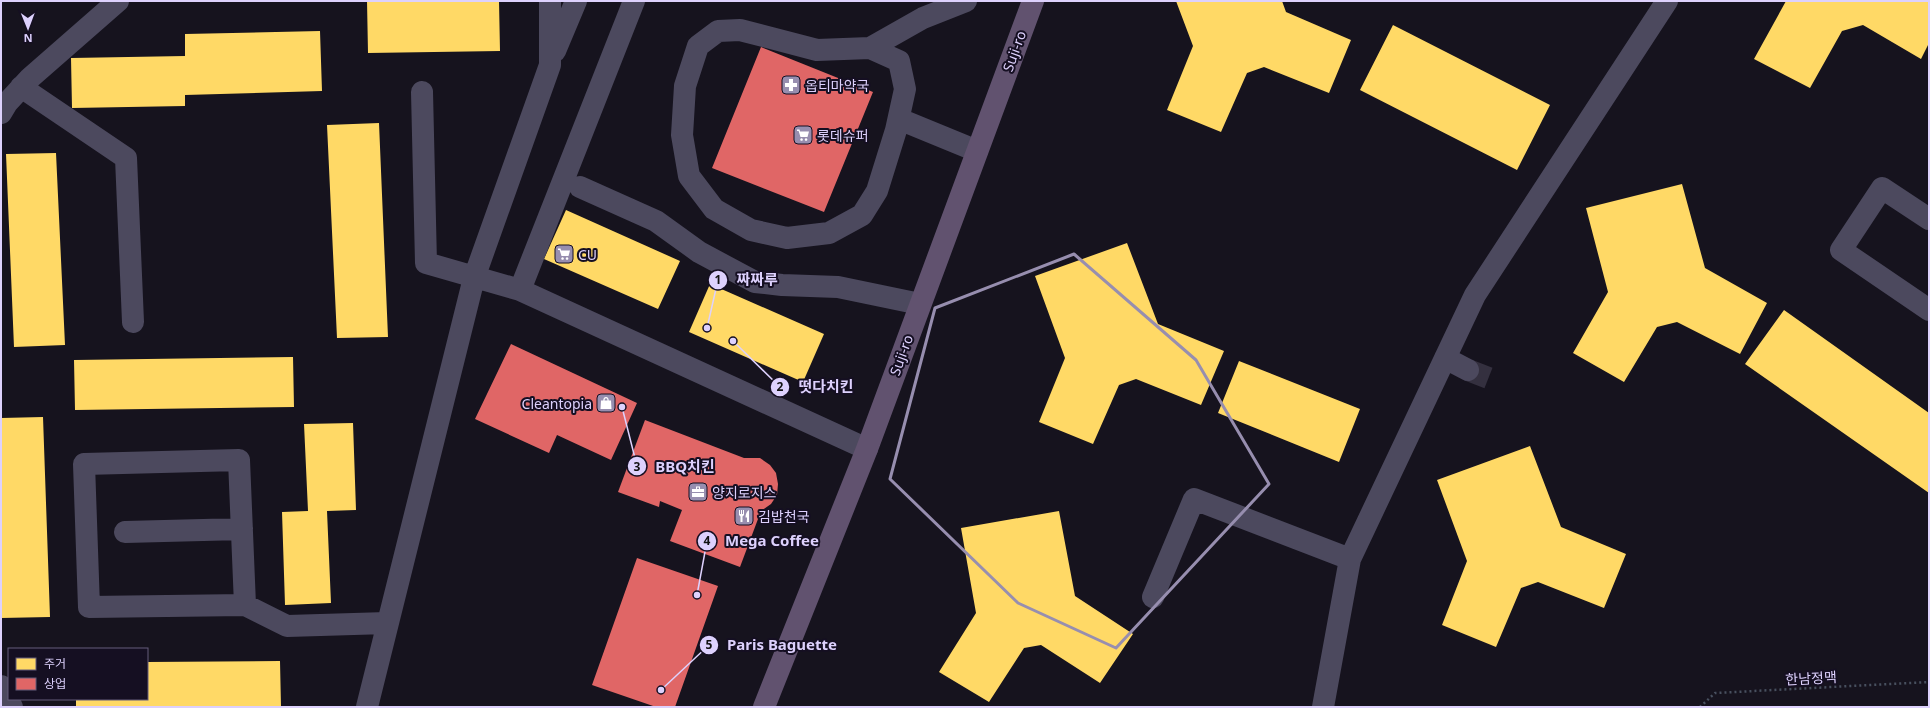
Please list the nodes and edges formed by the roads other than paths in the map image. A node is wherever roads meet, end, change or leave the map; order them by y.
1 (118, 1) edge
2 (550, 1) edge
3 (576, 1) edge
4 (634, 1) edge
5 (966, 1) edge
6 (1033, 1) edge
7 (1667, 1) edge
8 (870, 48) junction
9 (550, 65) junction
10 (22, 87) junction
11 (422, 92) dead end
12 (1, 113) edge
13 (899, 119) junction
14 (977, 151) junction
15 (580, 187) dead end
16 (1929, 219) edge
17 (474, 278) junction
18 (520, 290) junction
19 (920, 304) junction
20 (1929, 310) edge
21 (133, 322) dead end
22 (1445, 358) junction
23 (1468, 370) tunnel mouth
24 (867, 449) junction
25 (242, 529) junction
26 (125, 532) dead end
27 (1350, 559) junction
28 (1153, 597) dead end
29 (245, 605) junction
30 (387, 624) junction
31 (1, 686) edge
32 (8, 699) edge
33 (367, 707) edge
34 (764, 707) edge
35 (1323, 707) edge

1 - 10 lane
2 - 9 lane
3 - 9 lane
4 - 18 lane
5 - 8 lane
6 - 14 main road, Suji-ro
7 - 22 lane
8 - 13 lane
8 - 13 lane
9 - 17 lane
10 - 12 lane
10 - 21 lane
11 - 17 lane
13 - 14 lane
14 - 19 main road, Suji-ro
15 - 19 lane
16 - 20 lane
17 - 18 lane
17 - 30 lane
18 - 24 lane
19 - 24 main road, Suji-ro
22 - 23 lane
22 - 27 lane
24 - 34 main road, Suji-ro
25 - 26 lane
25 - 29 lane
25 - 29 lane
27 - 28 lane
27 - 35 lane
29 - 30 lane
30 - 33 lane
31 - 32 lane

